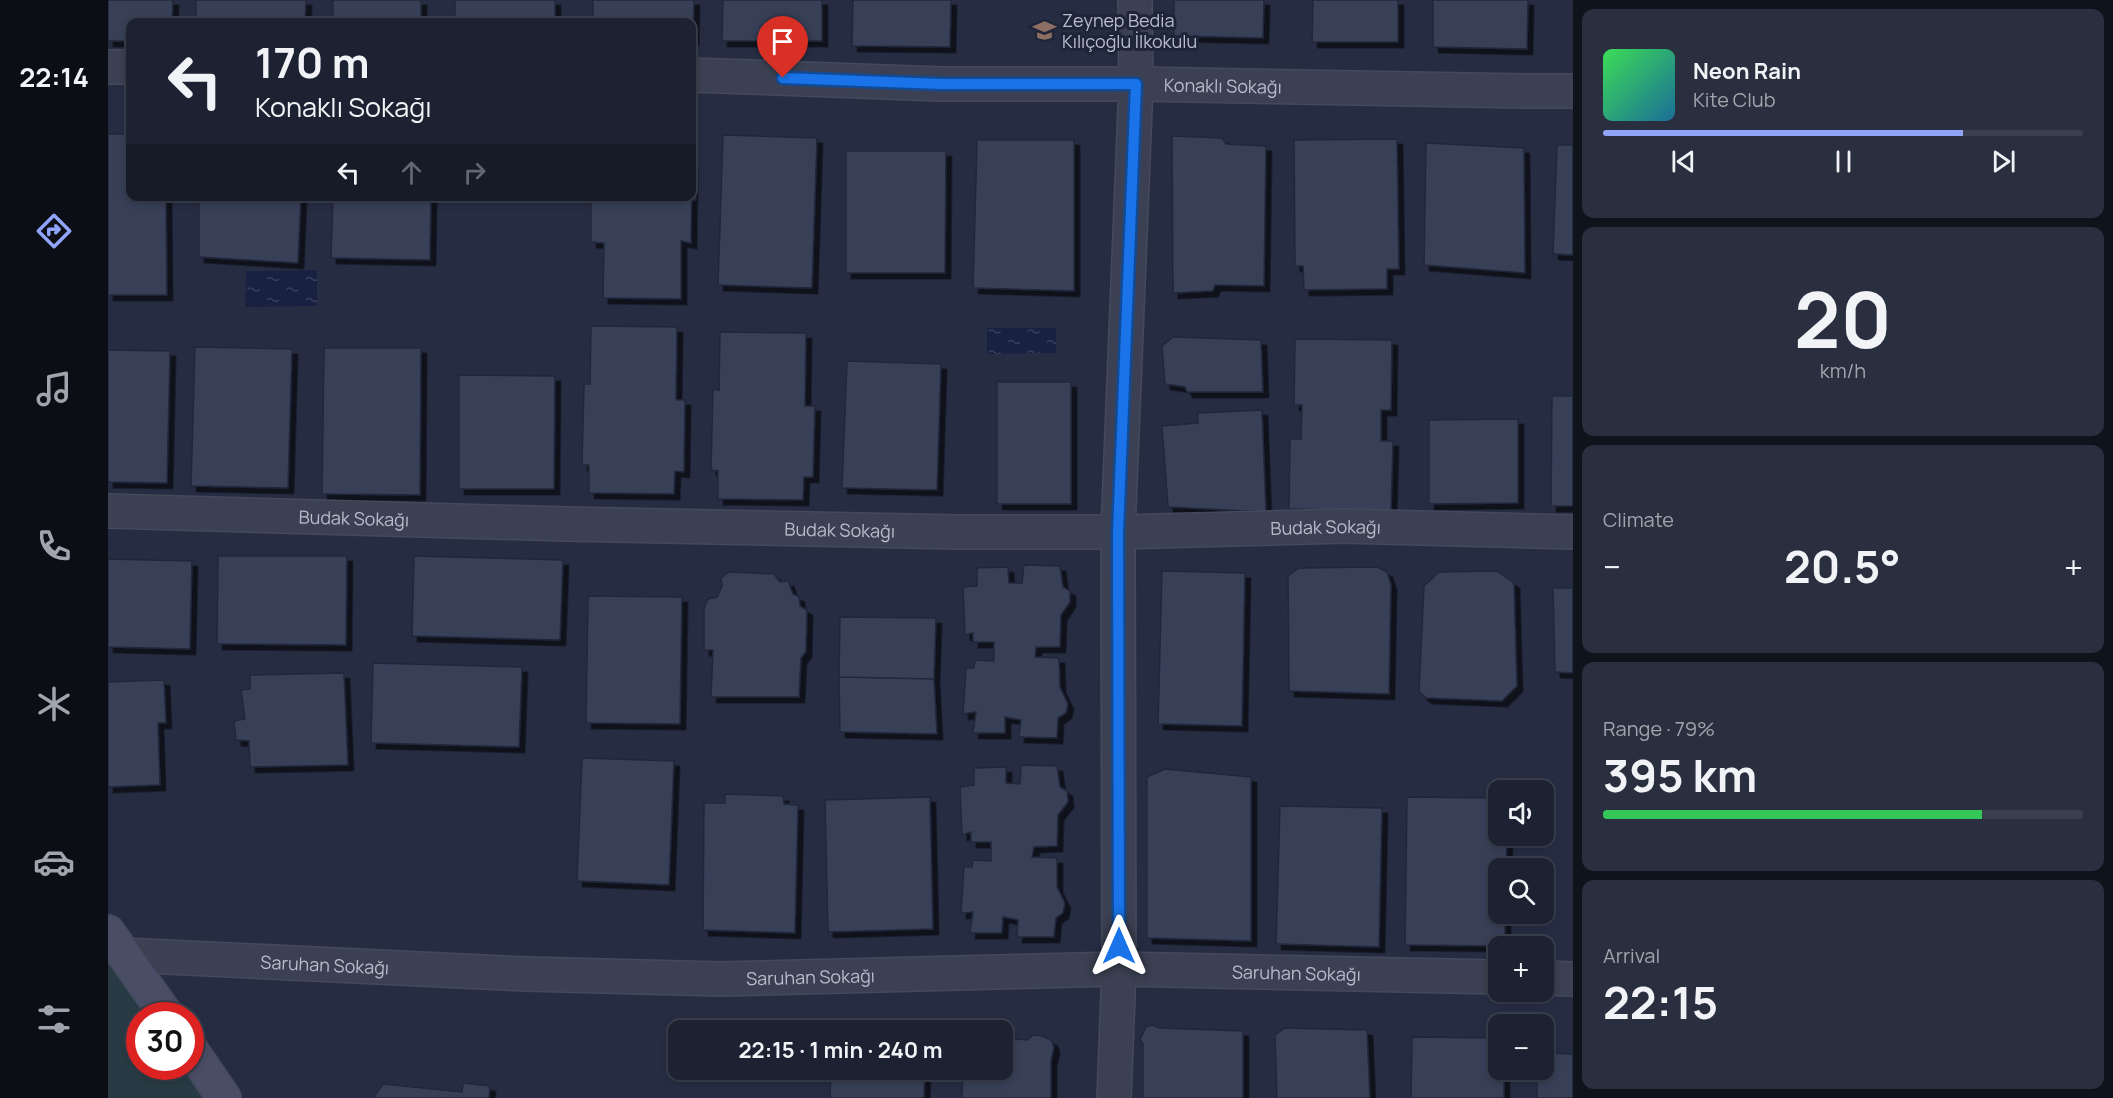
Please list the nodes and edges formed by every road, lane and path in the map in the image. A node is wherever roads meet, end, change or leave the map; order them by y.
1 (1135, 0) edge
2 (108, 67) edge
3 (126, 67) edge
4 (696, 75) edge
5 (1136, 84) junction
6 (1573, 91) edge
7 (108, 511) edge
8 (1118, 532) junction
9 (1573, 532) edge
10 (116, 943) edge
11 (1119, 969) junction
12 (1488, 977) edge
13 (1554, 978) edge
14 (1573, 979) edge
15 (157, 1002) edge
16 (204, 1069) edge
17 (224, 1098) edge
18 (1114, 1098) edge

1 - 5 street
2 - 3 street
4 - 5 street, Konaklı Sokağı
5 - 6 street, Konaklı Sokağı
5 - 8 street
7 - 8 street, Budak Sokağı
8 - 9 street, Budak Sokağı
8 - 11 street
10 - 11 street, Saruhan Sokağı
10 - 15 main road
11 - 12 street, Saruhan Sokağı
11 - 18 street
13 - 14 street
16 - 17 main road

